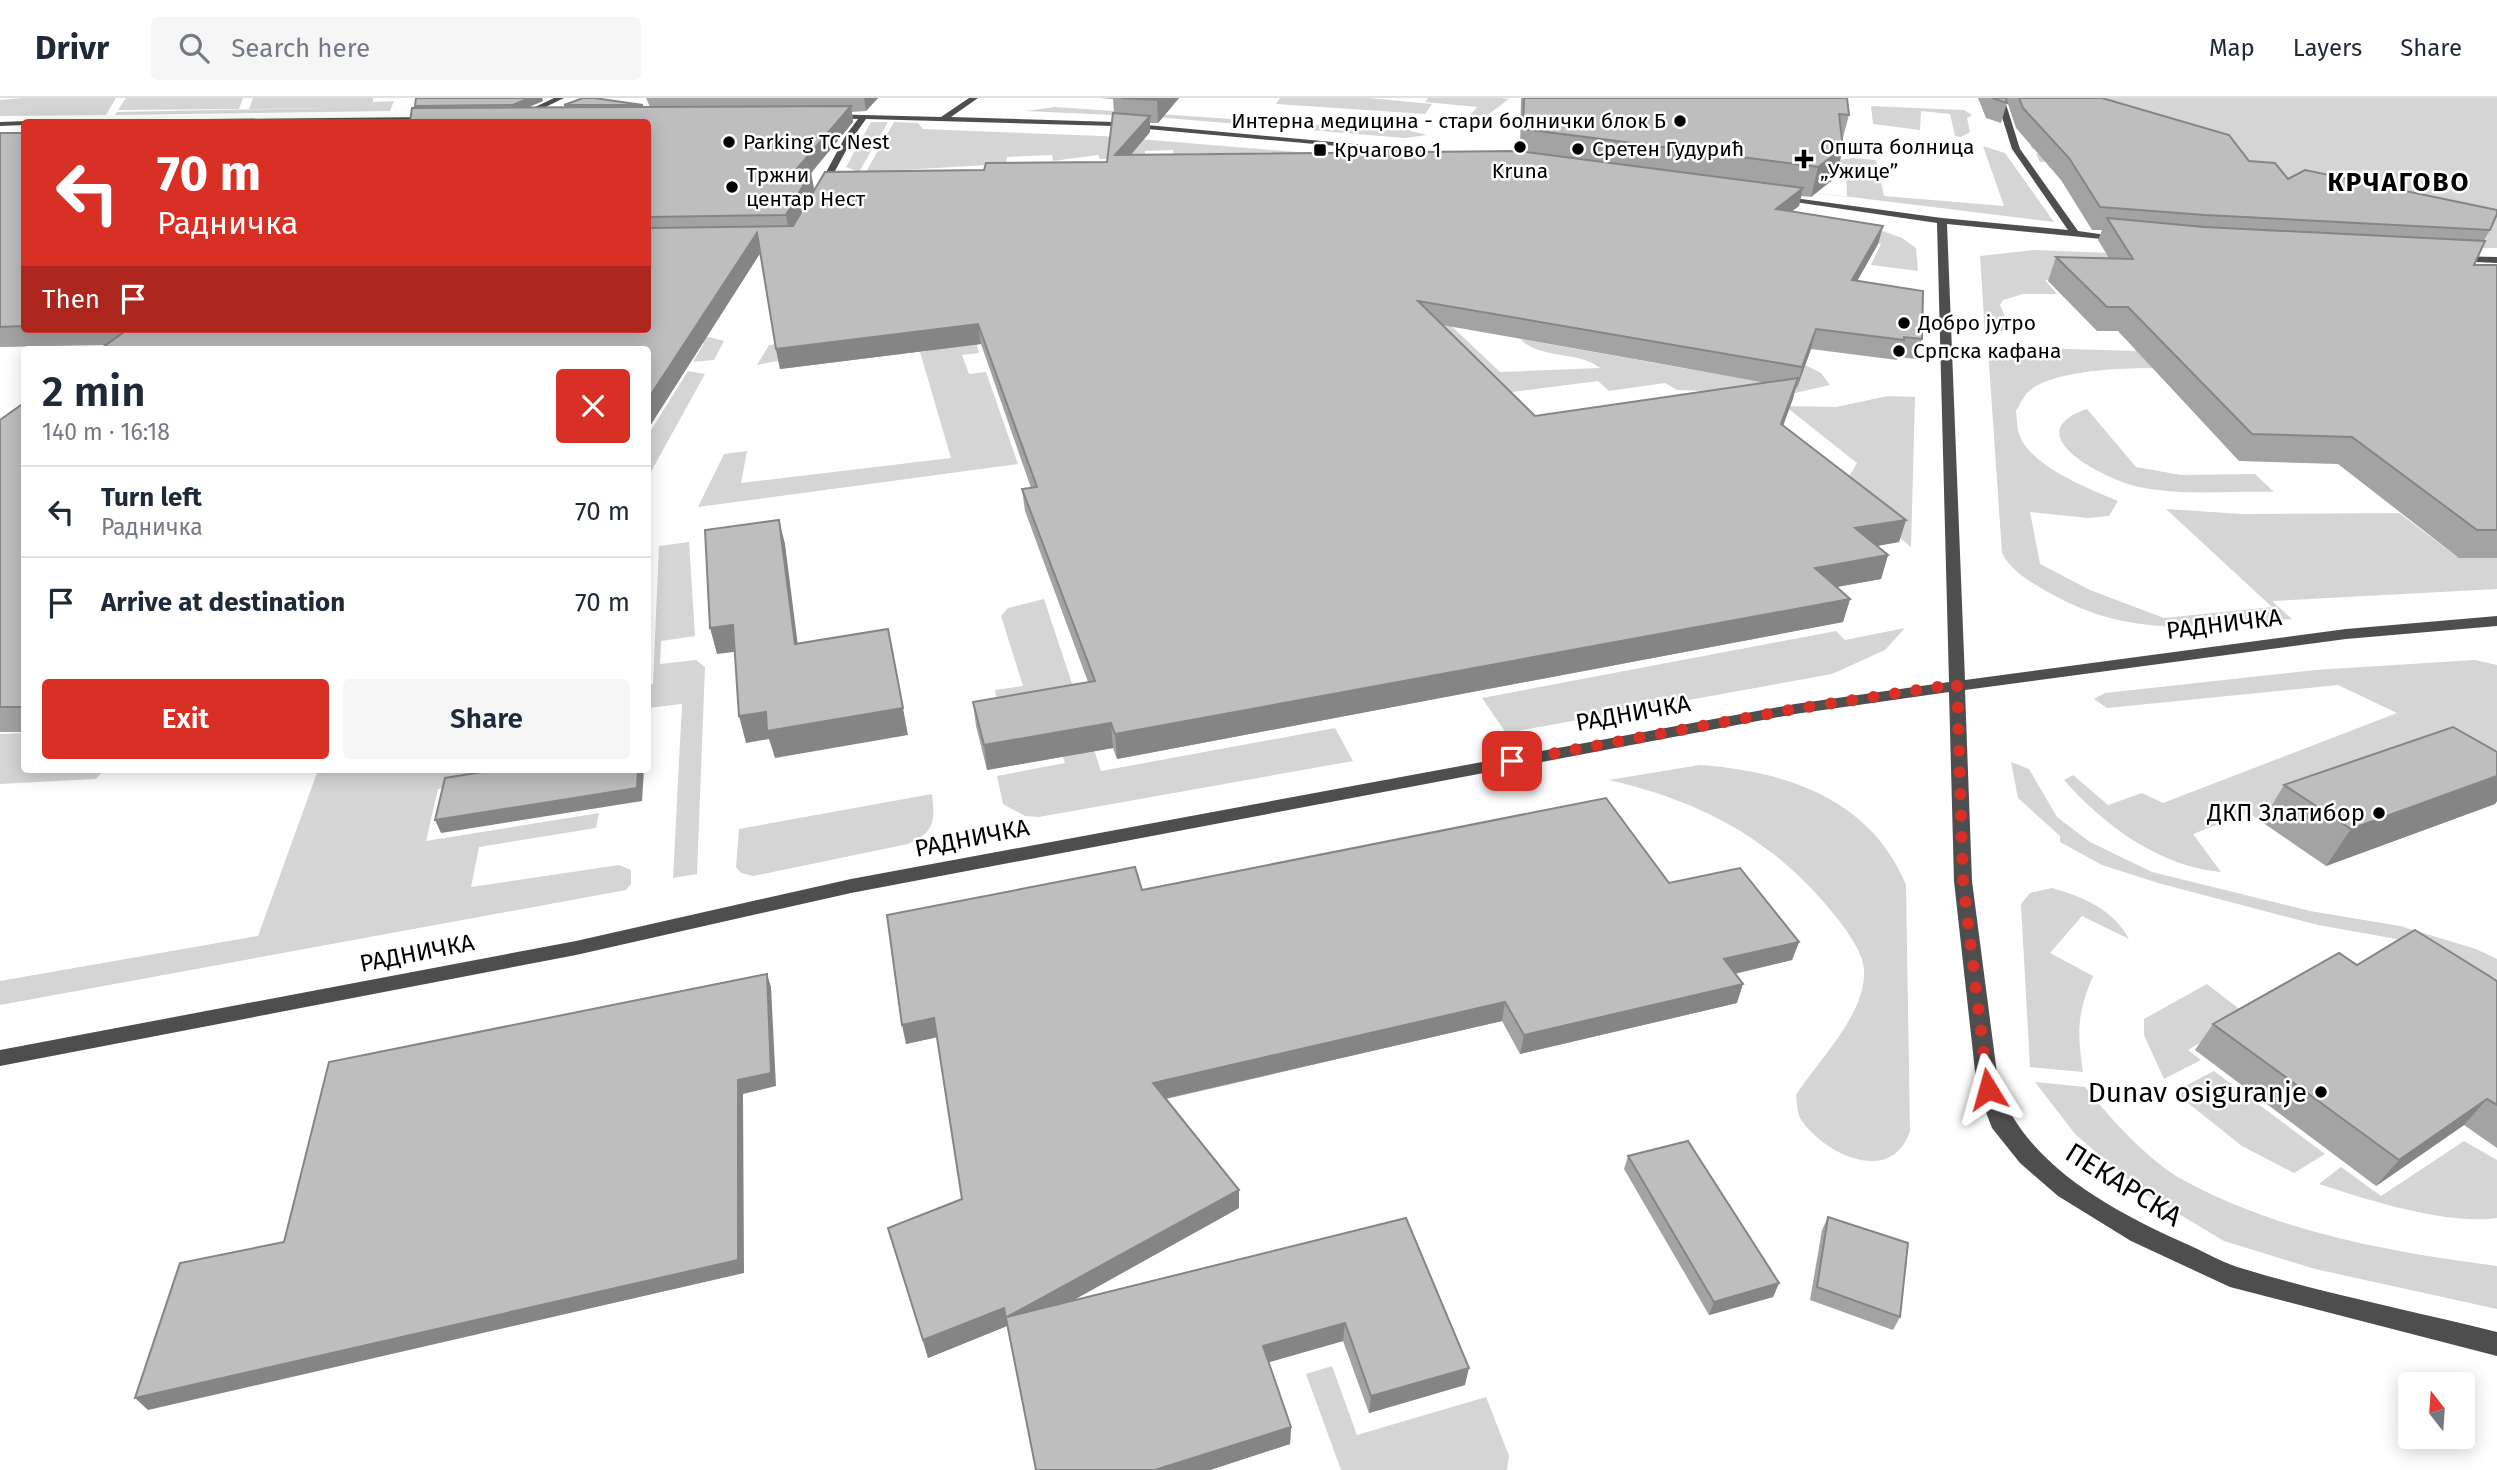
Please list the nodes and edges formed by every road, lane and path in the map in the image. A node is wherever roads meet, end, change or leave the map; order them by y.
1 (560, 98) edge
2 (974, 98) edge
3 (2000, 98) edge
4 (811, 116) edge
5 (865, 116) junction
6 (541, 117) edge
7 (442, 118) edge
8 (504, 118) edge
9 (516, 118) junction
10 (944, 118) junction
11 (358, 119) edge
12 (21, 123) edge
13 (0, 124) edge
14 (1465, 155) edge
15 (1763, 197) edge
16 (814, 203) edge
17 (1942, 221) junction
18 (2074, 234) junction
19 (2133, 239) edge
20 (2446, 257) edge
21 (2497, 260) edge
22 (2497, 621) edge
23 (1957, 684) junction
24 (0, 1058) edge
25 (2497, 1344) edge

1 - 9 street
2 - 10 street
3 - 18 street
4 - 5 street
5 - 10 street
5 - 16 street
6 - 9 street
7 - 11 street
8 - 9 street
10 - 14 street
12 - 13 street
15 - 17 street
17 - 18 street
17 - 23 street
18 - 19 street
20 - 21 street
22 - 23 street, РАДНИЧКА
23 - 24 street, РАДНИЧКА
23 - 25 street, ПЕКАРСКА

